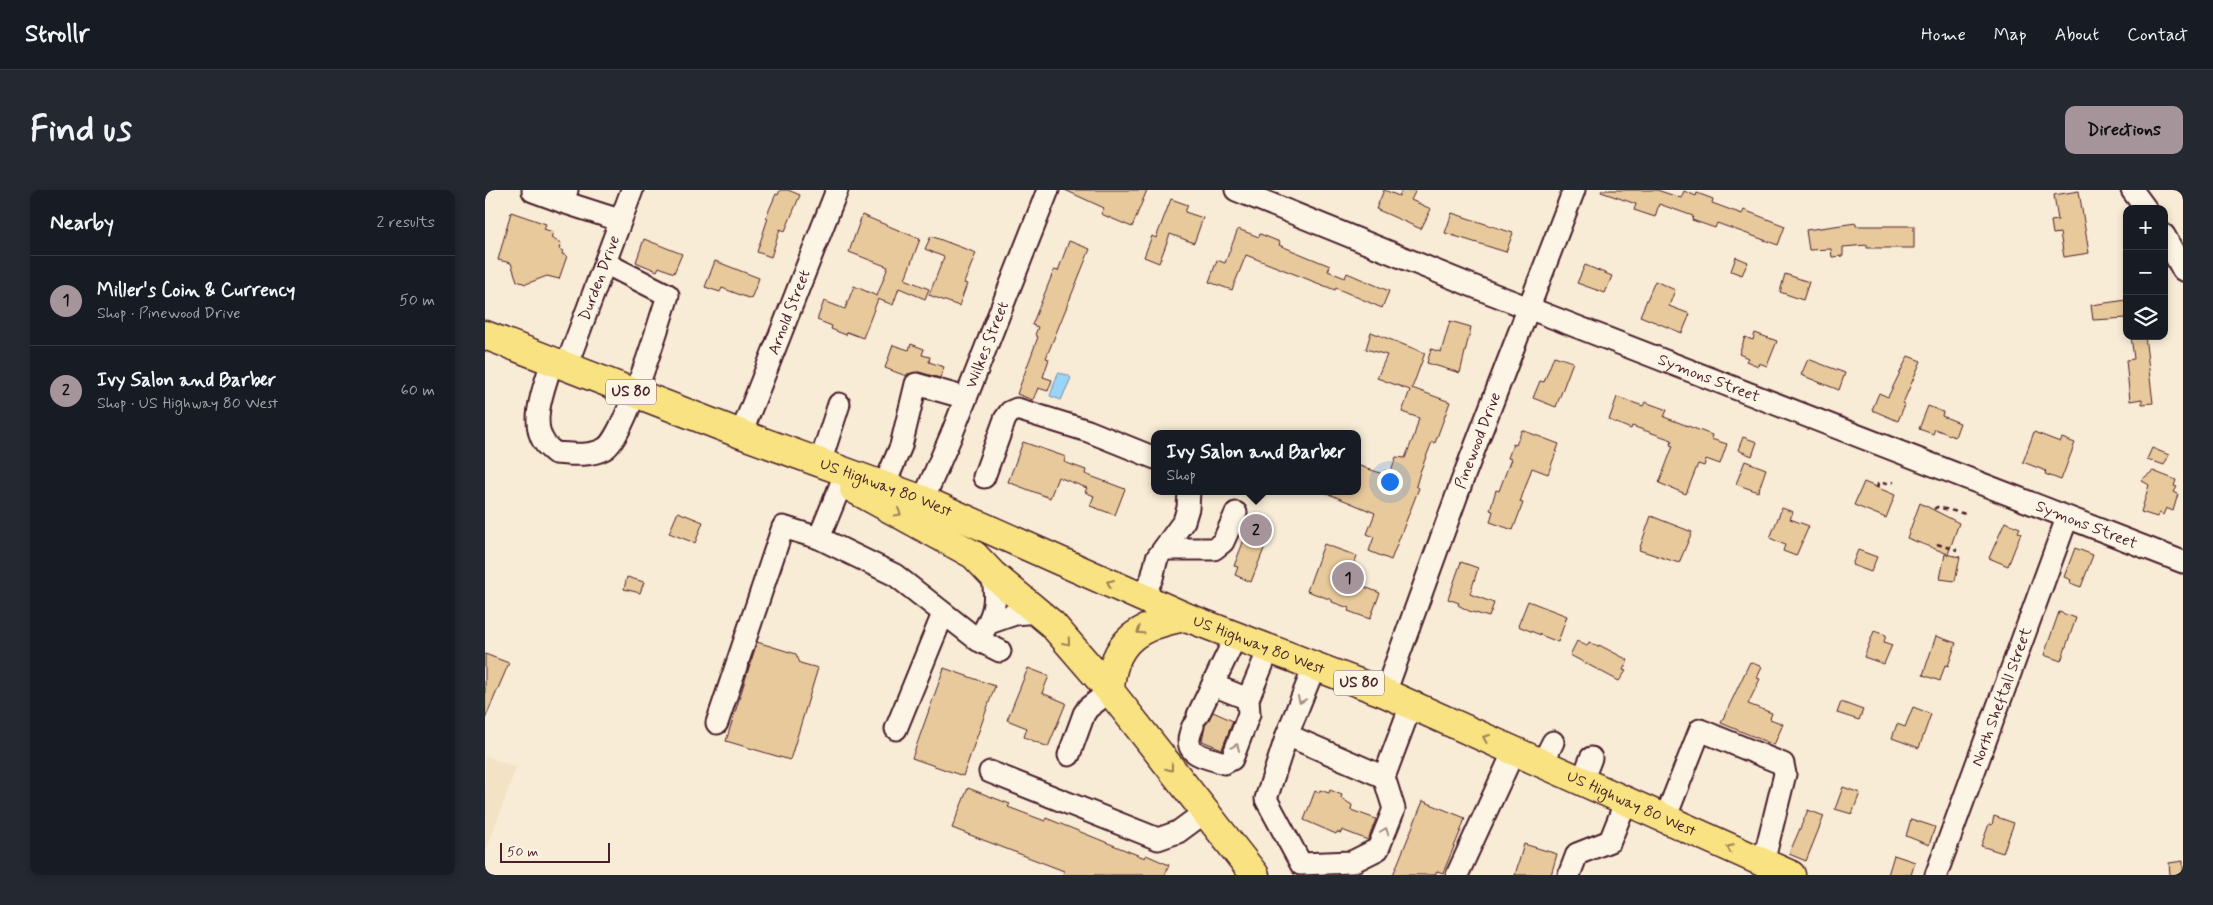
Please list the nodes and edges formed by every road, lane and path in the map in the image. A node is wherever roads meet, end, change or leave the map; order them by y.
1 (632, 190) edge
2 (837, 190) edge
3 (1047, 190) edge
4 (1236, 190) edge
5 (1574, 190) edge
6 (2131, 190) edge
7 (533, 191) dead end
8 (565, 196) edge
9 (2143, 205) edge
10 (619, 220) junction
11 (2168, 243) edge
12 (605, 263) junction
13 (2183, 270) edge
14 (1529, 308) junction
15 (485, 335) edge
16 (559, 364) junction
17 (635, 393) junction
18 (966, 398) junction
19 (839, 404) dead end
20 (741, 434) junction
21 (778, 448) junction
22 (1151, 456) edge
23 (819, 462) junction
24 (844, 477) junction
25 (983, 478) dead end
26 (1894, 482) dead end
27 (884, 486) junction
28 (1877, 488) dead end
29 (1189, 495) edge
30 (923, 500) junction
31 (1934, 509) dead end
32 (1236, 513) dead end
33 (1966, 514) dead end
34 (2067, 518) junction
35 (819, 538) junction
36 (1937, 544) dead end
37 (1164, 549) junction
38 (1957, 550) dead end
39 (2183, 562) edge
40 (993, 574) junction
41 (1141, 597) junction
42 (1038, 612) junction
43 (943, 614) junction
44 (1186, 617) junction
45 (984, 632) junction
46 (1236, 636) junction
47 (1269, 649) junction
48 (1000, 651) dead end
49 (1321, 668) junction
50 (1213, 685) junction
51 (1110, 690) junction
52 (1385, 693) junction
53 (1248, 699) junction
54 (1411, 705) junction
55 (717, 723) dead end
56 (896, 729) dead end
57 (1287, 735) junction
58 (1514, 751) junction
59 (1069, 755) dead end
60 (990, 772) dead end
61 (1384, 777) junction
62 (1626, 801) junction
63 (1205, 812) junction
64 (1665, 819) junction
65 (1297, 870) edge
66 (1781, 872) edge
67 (1255, 875) edge
68 (1457, 875) edge
69 (1569, 875) edge
70 (1936, 875) edge

1 - 10 street, Durden Drive
2 - 20 street, Arnold Street
3 - 18 street, Wilkes Street
4 - 14 street, Symons Street
5 - 14 street, Pinewood Drive
6 - 9 street
7 - 8 street
8 - 10 street
10 - 12 street, Durden Drive
11 - 13 street
12 - 16 street, Durden Drive
12 - 17 street
14 - 34 street, Symons Street
14 - 52 street, Pinewood Drive
15 - 16 main road, US Highway 80 West / US 80
16 - 17 main road, US Highway 80 West / US 80
16 - 17 street
17 - 20 main road, US Highway 80 West / US 80
18 - 27 street
18 - 30 street, Wilkes Street
19 - 23 street
20 - 21 main road, US Highway 80 West / US 80
21 - 23 main road, US Highway 80 West / US 80
21 - 24 main road, US Highway 80 West / US 80
22 - 25 street
23 - 24 main road, US Highway 80 West / US 80
24 - 27 main road, US Highway 80 West / US 80
24 - 35 street
24 -> 40 main road, US Highway 80 West / US 80
26 - 28 path
27 - 30 main road, US Highway 80 West / US 80
29 - 37 street
41 -> 30 main road, US Highway 80 West / US 80
31 - 33 path
32 - 37 street
34 - 39 street, Symons Street
34 - 70 street, North Sheftall Street
35 - 43 street
35 - 55 street
36 - 38 path
37 - 41 street
40 - 42 main road, US Highway 80 West / US 80
40 - 45 street
41 - 44 main road, US Highway 80 West / US 80
42 - 45 street
42 -> 51 main road, US Highway 80 West / US 80
43 - 45 street
43 - 56 street
44 - 46 main road, US Highway 80 West / US 80
44 -> 51 main road
45 - 48 street
46 - 47 main road, US Highway 80 West / US 80
46 - 50 street
47 - 49 main road, US Highway 80 West / US 80
47 - 53 street
49 - 52 main road, US Highway 80 West / US 80
49 -> 57 street
50 - 53 street
50 -> 53 street
51 - 59 street
51 -> 63 main road, US Highway 80 West / US 80
52 - 54 main road, US Highway 80 West / US 80
58 -> 54 main road, US Highway 80 West / US 80
54 - 61 street
57 - 61 street
57 - 65 street
58 - 62 main road, US Highway 80 West / US 80
58 - 68 street
60 - 63 street
65 -> 61 street
62 - 64 main road, US Highway 80 West / US 80
62 - 69 street
63 - 67 main road, US Highway 80 West / US 80
66 -> 64 main road, US Highway 80 West / US 80
64 - 66 street

